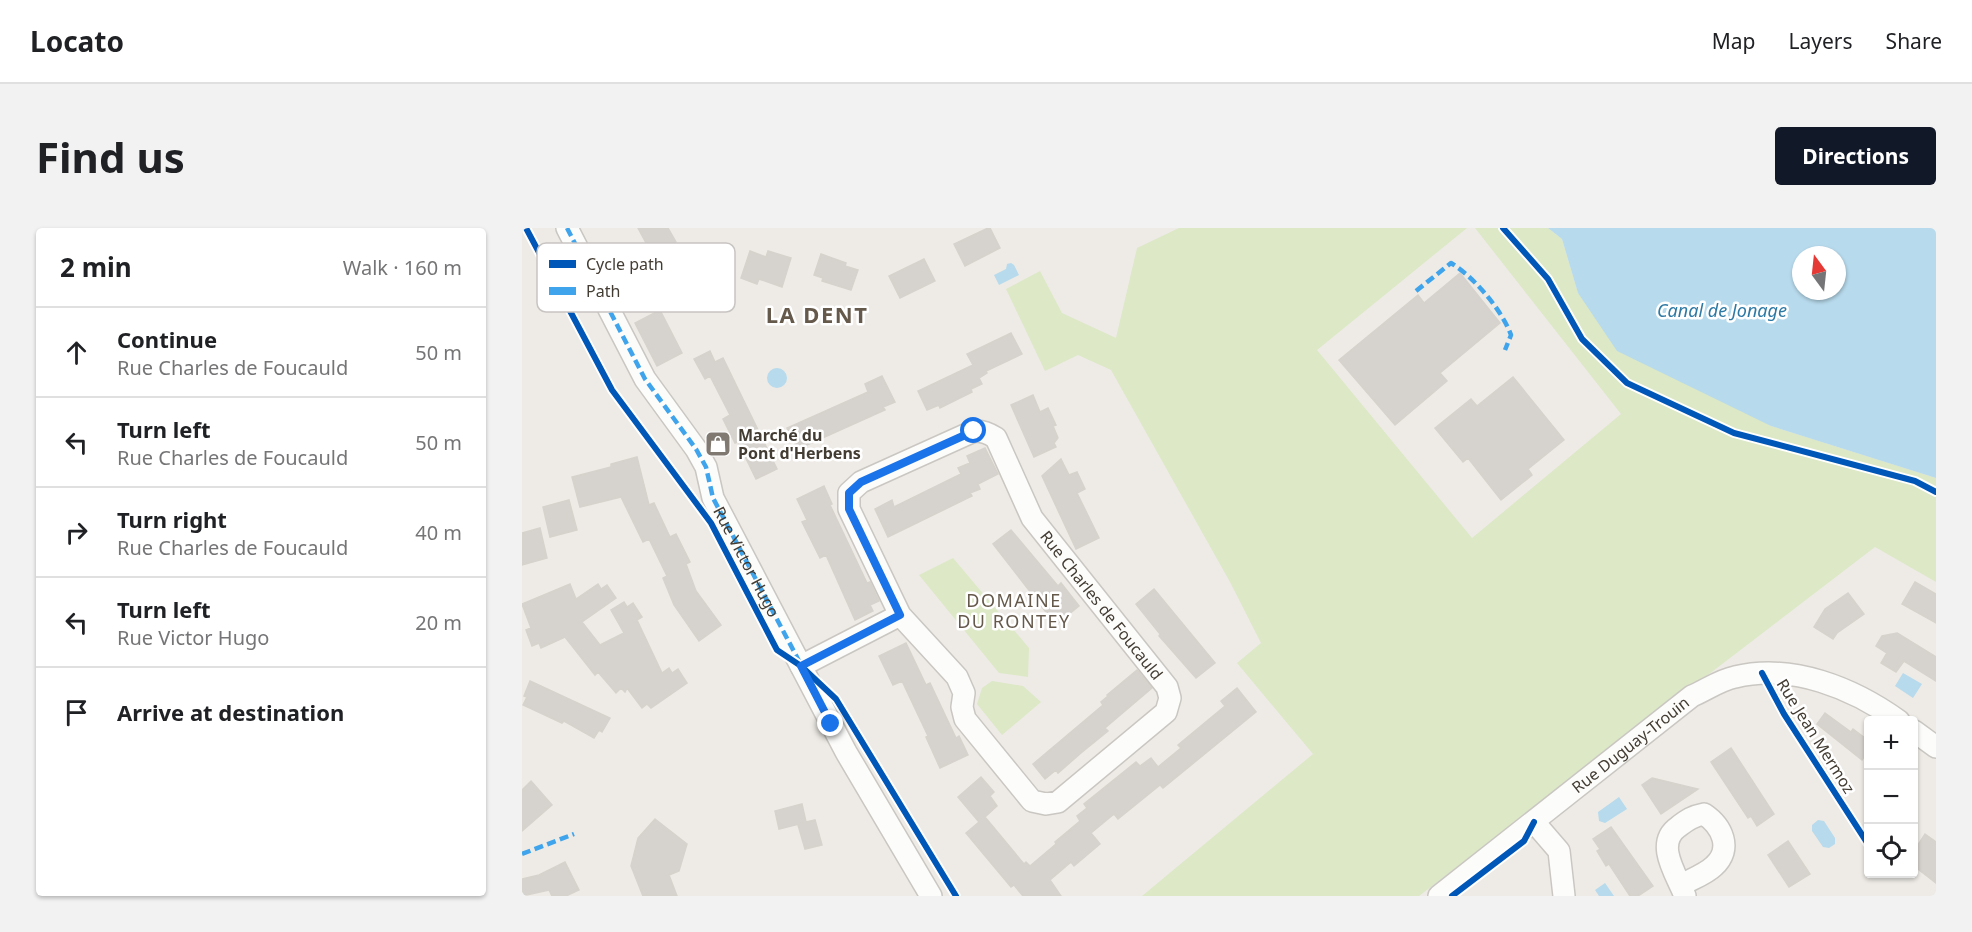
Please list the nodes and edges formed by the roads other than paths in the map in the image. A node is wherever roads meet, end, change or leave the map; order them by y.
1 (567, 228) edge
2 (575, 243) edge
3 (610, 312) edge
4 (900, 615) junction
5 (801, 666) junction
6 (1893, 716) edge
7 (1918, 734) edge
8 (1936, 747) edge
9 (1534, 822) junction
10 (931, 896) edge
11 (1439, 896) edge
12 (1564, 896) edge

1 - 2 street, Rue Victor Hugo
3 - 5 street, Rue Victor Hugo
4 - 4 street, Rue Charles de Foucauld
4 - 5 street
5 - 10 street, Rue Victor Hugo
6 - 9 street, Rue Duguay-Trouin
7 - 8 street
9 - 11 street, Rue Duguay-Trouin
9 - 12 street

